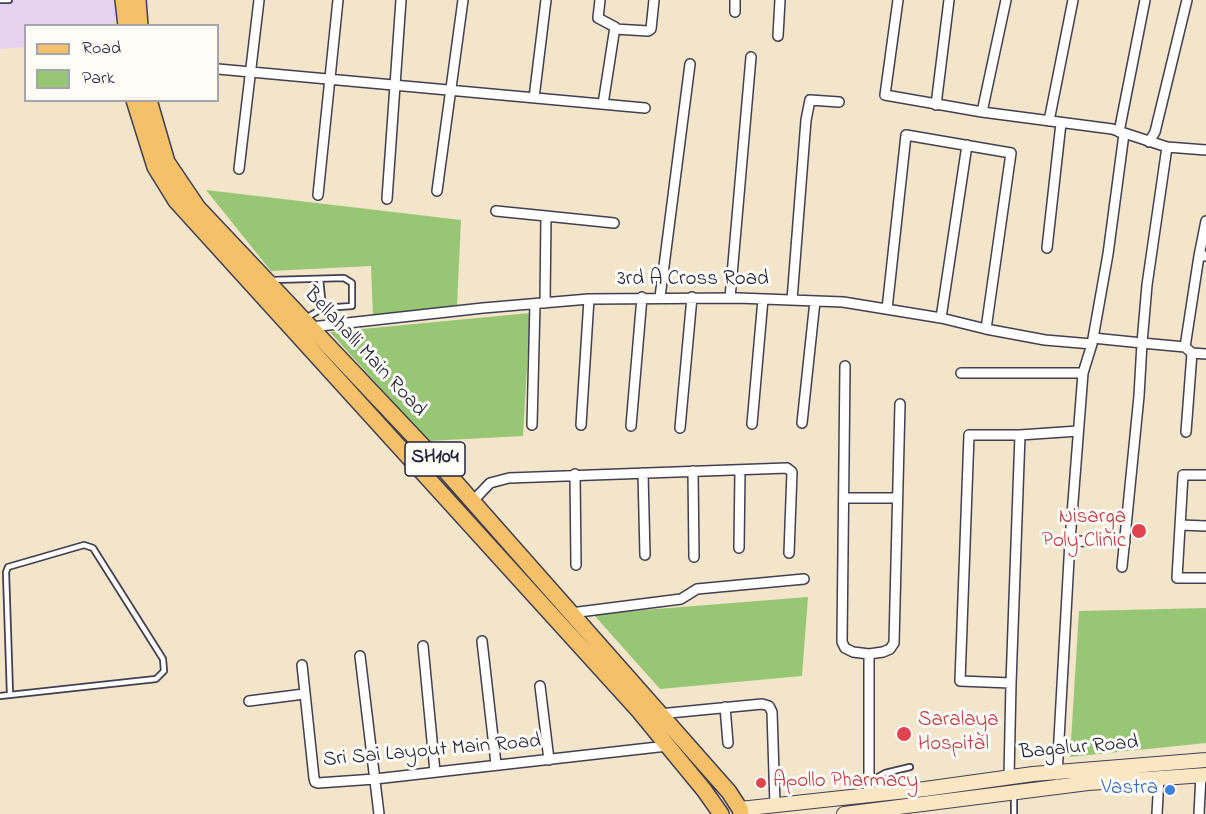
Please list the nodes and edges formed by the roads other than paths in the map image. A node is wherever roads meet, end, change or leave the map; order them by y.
1 (0, 0) edge
2 (9, 0) edge
3 (123, 0) edge
4 (138, 0) edge
5 (259, 0) edge
6 (338, 0) edge
7 (401, 0) edge
8 (463, 0) edge
9 (546, 0) edge
10 (600, 0) edge
11 (654, 0) edge
12 (735, 0) edge
13 (780, 0) edge
14 (898, 0) edge
15 (950, 0) edge
16 (1006, 0) edge
17 (1073, 0) edge
18 (1144, 0) edge
19 (1187, 0) edge
20 (735, 12) dead end
21 (126, 24) edge
22 (140, 24) edge
23 (615, 28) junction
24 (778, 36) dead end
25 (751, 57) dead end
26 (690, 64) dead end
27 (219, 69) edge
28 (250, 72) junction
29 (330, 79) junction
30 (394, 85) junction
31 (451, 91) junction
32 (534, 98) junction
33 (135, 102) edge
34 (150, 102) edge
35 (839, 102) dead end
36 (603, 104) junction
37 (936, 105) junction
38 (645, 108) dead end
39 (982, 112) junction
40 (1048, 121) junction
41 (1062, 123) junction
42 (1122, 133) junction
43 (1149, 142) junction
44 (967, 145) junction
45 (1167, 147) junction
46 (1206, 150) edge
47 (239, 169) dead end
48 (437, 191) dead end
49 (318, 195) dead end
50 (387, 199) dead end
51 (496, 211) dead end
52 (546, 216) junction
53 (1206, 221) edge
54 (614, 222) dead end
55 (1047, 248) dead end
56 (1203, 256) edge
57 (320, 279) junction
58 (266, 280) junction
59 (642, 297) junction
60 (660, 297) junction
61 (692, 297) junction
62 (730, 297) junction
63 (589, 299) junction
64 (763, 299) junction
65 (792, 300) junction
66 (815, 301) junction
67 (540, 303) junction
68 (323, 308) junction
69 (887, 309) junction
70 (941, 318) junction
71 (302, 325) junction
72 (986, 329) junction
73 (1092, 341) junction
74 (1142, 343) junction
75 (1189, 350) junction
76 (1206, 354) edge
77 (845, 366) dead end
78 (961, 373) dead end
79 (1083, 373) junction
80 (900, 404) dead end
81 (802, 423) dead end
82 (752, 424) dead end
83 (532, 425) dead end
84 (581, 425) dead end
85 (632, 426) dead end
86 (680, 428) dead end
87 (1078, 431) junction
88 (1186, 432) dead end
89 (1020, 435) junction
90 (740, 470) junction
91 (693, 471) junction
92 (643, 473) junction
93 (575, 474) junction
94 (1206, 475) edge
95 (845, 498) junction
96 (897, 498) junction
97 (472, 502) junction
98 (1180, 525) junction
99 (1206, 526) edge
100 (1070, 542) junction
101 (1125, 542) junction
102 (739, 548) dead end
103 (789, 554) dead end
104 (645, 555) dead end
105 (694, 557) dead end
106 (576, 565) dead end
107 (1122, 567) dead end
108 (1206, 578) edge
109 (804, 579) dead end
110 (571, 613) junction
111 (482, 640) dead end
112 (423, 646) dead end
113 (869, 654) junction
114 (360, 656) dead end
115 (302, 665) dead end
116 (1011, 683) junction
117 (540, 686) dead end
118 (304, 693) junction
119 (10, 694) junction
120 (0, 696) edge
121 (249, 701) dead end
122 (725, 707) junction
123 (659, 714) junction
124 (728, 743) dead end
125 (667, 746) junction
126 (549, 760) junction
127 (1206, 760) edge
128 (496, 764) junction
129 (910, 767) dead end
130 (435, 772) junction
131 (1058, 772) junction
132 (1204, 775) edge
133 (1009, 777) junction
134 (1159, 777) junction
135 (375, 779) junction
136 (1057, 787) junction
137 (869, 789) junction
138 (1014, 792) junction
139 (775, 805) junction
140 (741, 812) edge
141 (716, 813) edge
142 (379, 814) edge
143 (844, 814) edge
144 (1014, 814) edge
145 (1158, 814) edge
146 (1199, 814) edge

1 - 2 lane
3 - 21 main road
4 - 22 main road
5 - 28 street
6 - 29 street
7 - 30 street
8 - 31 street
9 - 32 street
10 - 23 street
11 - 23 street
12 - 20 street
13 - 24 street
14 - 37 street
15 - 37 street
16 - 39 street
17 - 40 street
18 - 42 street
19 - 43 street
23 - 36 street
25 - 62 street
26 - 60 street
27 - 28 street
28 - 29 street
28 - 47 street
29 - 30 street
29 - 49 street
30 - 31 street
30 - 50 street
31 - 32 street
31 - 48 street
32 - 36 street
33 - 71 main road, Bellahalli Main Road / SH104
34 - 58 main road, Bellahalli Main Road / SH104
35 - 65 street
36 - 38 street
37 - 39 street
39 - 40 street
40 - 41 street
41 - 42 street
41 - 55 street
42 - 43 street
42 - 73 street
43 - 45 street
44 - 69 street
44 - 70 street
44 - 72 street
45 - 46 street
45 - 74 street
51 - 52 street
52 - 54 street
52 - 67 street
53 - 56 street
56 - 75 street
57 - 58 lane
57 - 68 lane
57 - 68 lane
58 - 71 main road, Bellahalli Main Road / SH104
59 - 60 street, 3rd A Cross Road
59 - 63 street, 3rd A Cross Road
59 - 85 street
60 - 61 street, 3rd A Cross Road
61 - 62 street, 3rd A Cross Road
61 - 86 street
62 - 64 street, 3rd A Cross Road
63 - 67 street, 3rd A Cross Road
63 - 84 street
64 - 65 street, 3rd A Cross Road
64 - 82 street
65 - 66 street, 3rd A Cross Road
66 - 69 street, 3rd A Cross Road
66 - 81 street
67 - 71 street, 3rd A Cross Road
67 - 83 street
68 - 71 lane
69 - 70 street, 3rd A Cross Road
70 - 72 street, 3rd A Cross Road
71 - 97 main road, Bellahalli Main Road / SH104
71 - 125 main road, Bellahalli Main Road / SH104
72 - 73 street, 3rd A Cross Road
73 - 74 street, 3rd A Cross Road
73 - 79 street
74 - 75 street, 3rd A Cross Road
74 - 101 street
75 - 76 street, 3rd A Cross Road
75 - 88 street
77 - 95 street
78 - 79 street
79 - 87 street
80 - 96 street
87 - 89 street
87 - 100 street
89 - 116 street
89 - 116 street
90 - 91 street
90 - 102 street
90 - 103 street
91 - 92 street
91 - 105 street
92 - 93 street
92 - 104 street
93 - 97 street
93 - 106 street
94 - 98 street
95 - 96 street
95 - 113 street
96 - 113 street
97 - 110 main road, Bellahalli Main Road / SH104
98 - 99 street
98 - 108 street
100 - 101 street
100 - 131 street
101 - 107 street
109 - 110 street
110 - 123 main road, Bellahalli Main Road / SH104
111 - 128 street
112 - 130 street
113 - 137 street
114 - 135 street
115 - 118 street, Sri Sai Layout Main Road
116 - 133 street
117 - 126 street
118 - 121 street
118 - 135 street, Sri Sai Layout Main Road
119 - 119 lane
119 - 120 lane
122 - 123 street
122 - 124 street
122 - 139 street
123 - 140 main road, Bellahalli Main Road / SH104
125 - 126 street, Sri Sai Layout Main Road
125 - 141 main road, Bellahalli Main Road / SH104
126 - 128 street, Sri Sai Layout Main Road
127 - 131 main road, Bagalur Road
128 - 130 street, Sri Sai Layout Main Road
129 - 137 lane
130 - 135 street, Sri Sai Layout Main Road
131 - 133 main road, Bagalur Road
131 - 136 street
132 - 134 main road, Bagalur Road
132 - 146 street
133 - 137 main road, Bagalur Road
134 - 136 main road, Bagalur Road
134 - 145 street
135 - 142 street
136 - 138 main road, Bagalur Road
137 - 139 main road, Bagalur Road
138 - 143 main road, Bagalur Road
138 - 144 lane
139 - 140 main road, Bagalur Road
140 - 141 main road, Bagalur Road / SH104

